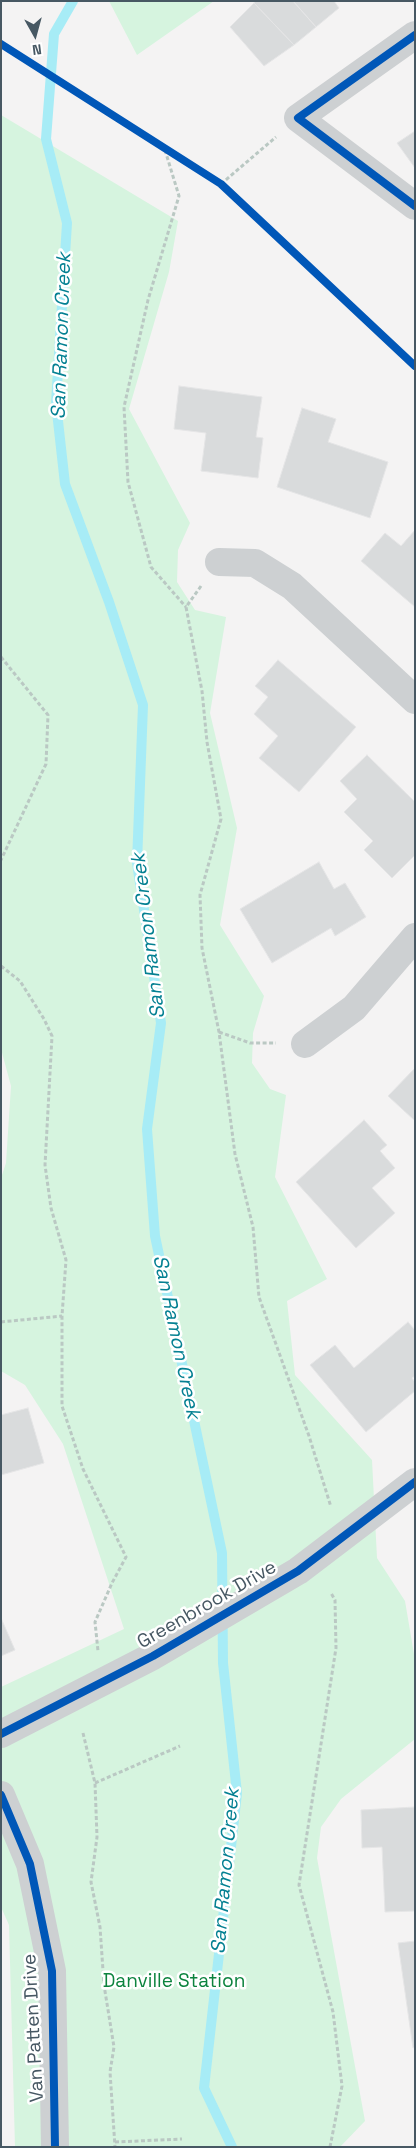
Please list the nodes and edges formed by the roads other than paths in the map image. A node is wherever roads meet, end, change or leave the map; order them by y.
1 (415, 35) edge
2 (415, 206) edge
3 (220, 562) road end
4 (415, 700) edge
5 (415, 938) edge
6 (306, 1044) road end
7 (415, 1482) edge
8 (1, 1734) edge
9 (1, 1795) edge
10 (55, 2147) edge

1 - 2 street
3 - 4 street
5 - 6 street
7 - 8 street, Greenbrook Drive
9 - 10 street, Van Patten Drive

